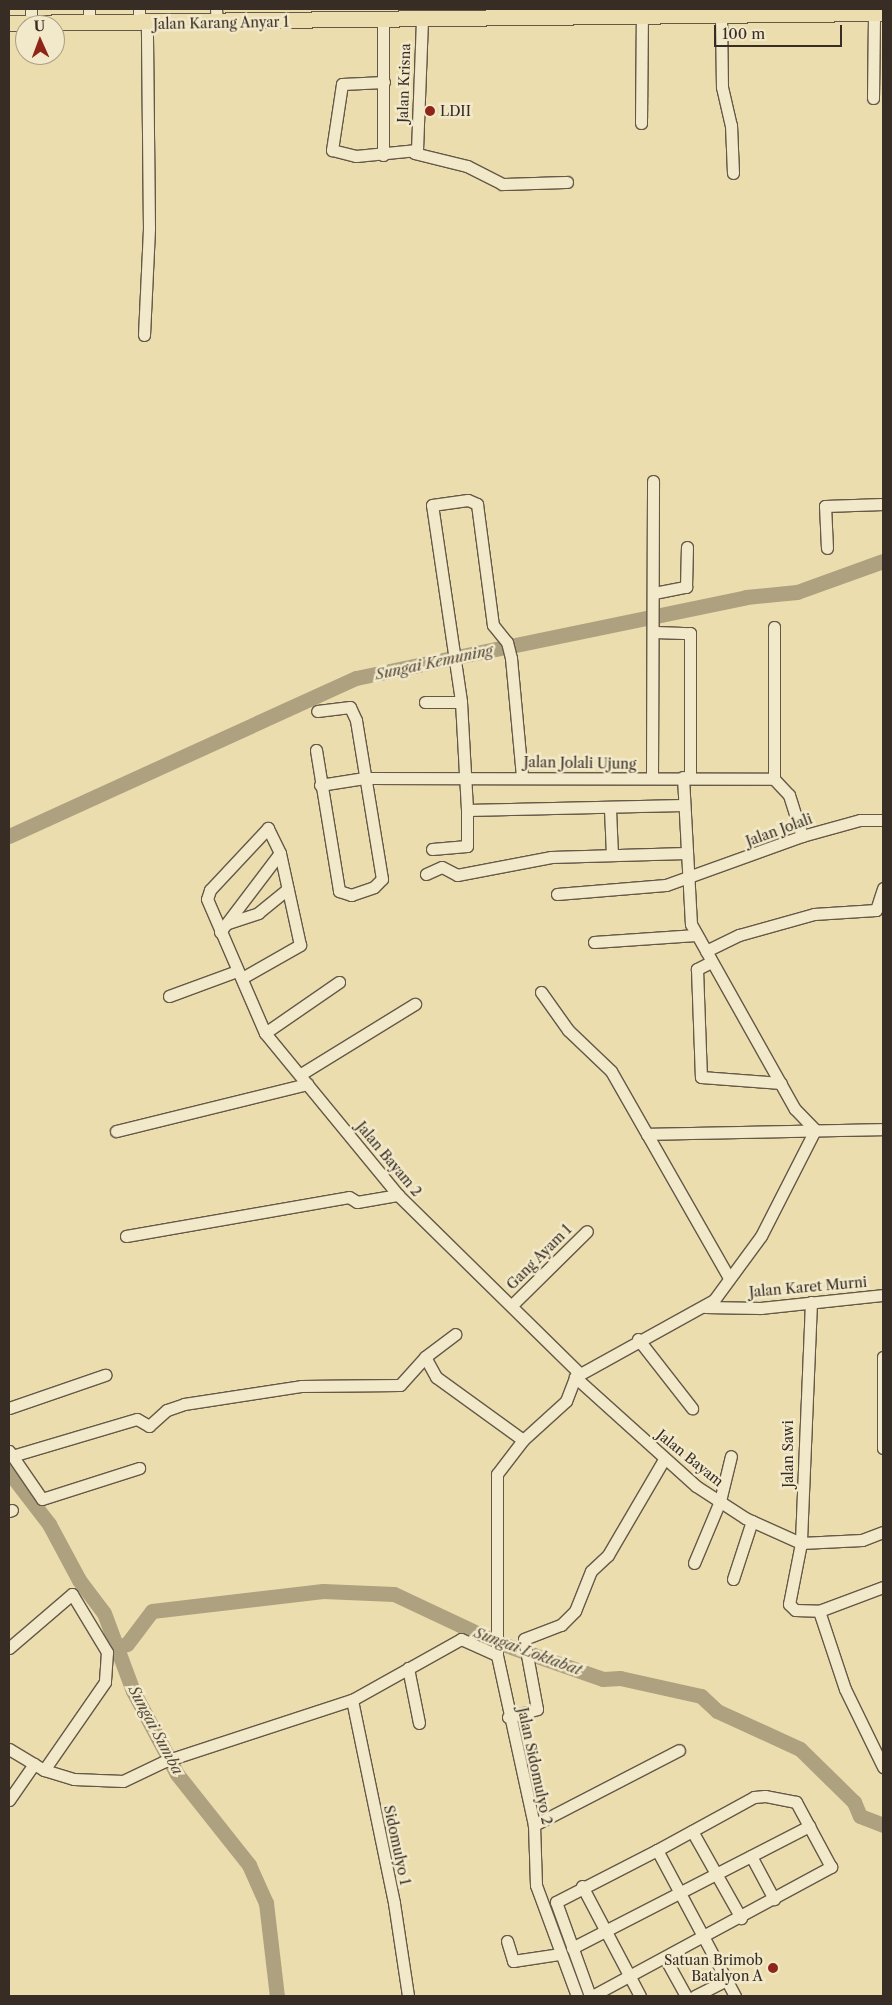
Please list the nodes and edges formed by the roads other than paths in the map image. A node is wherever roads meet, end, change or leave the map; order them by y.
1 (745, 12) edge
2 (816, 12) edge
3 (670, 13) edge
4 (879, 13) edge
5 (336, 14) edge
6 (552, 14) edge
7 (418, 15) edge
8 (89, 16) edge
9 (216, 16) edge
10 (270, 16) edge
11 (721, 16) junction
12 (642, 17) junction
13 (383, 18) junction
14 (142, 19) edge
15 (65, 20) edge
16 (384, 82) junction
17 (873, 98) dead end
18 (641, 123) dead end
19 (416, 152) junction
20 (383, 155) junction
21 (733, 173) dead end
22 (567, 182) dead end
23 (144, 336) dead end
24 (653, 481) dead end
25 (883, 504) edge
26 (687, 547) dead end
27 (827, 548) dead end
28 (654, 593) junction
29 (655, 628) junction
30 (774, 628) dead end
31 (461, 701) junction
32 (425, 702) dead end
33 (317, 711) dead end
34 (316, 750) dead end
35 (522, 777) junction
36 (686, 777) junction
37 (364, 778) junction
38 (465, 778) junction
39 (652, 778) junction
40 (774, 779) junction
41 (320, 785) junction
42 (683, 805) junction
43 (610, 809) junction
44 (467, 810) junction
45 (883, 820) edge
46 (802, 836) junction
47 (432, 849) dead end
48 (280, 853) junction
49 (686, 853) junction
50 (612, 854) junction
51 (426, 874) dead end
52 (687, 880) junction
53 (883, 888) edge
54 (288, 889) junction
55 (557, 894) dead end
56 (224, 927) junction
57 (696, 935) junction
58 (594, 942) dead end
59 (709, 957) junction
60 (239, 974) junction
61 (339, 982) dead end
62 (541, 992) dead end
63 (169, 996) dead end
64 (415, 1004) dead end
65 (266, 1033) junction
66 (304, 1079) junction
67 (781, 1084) junction
68 (883, 1129) edge
69 (815, 1130) junction
70 (116, 1131) dead end
71 (647, 1134) junction
72 (398, 1195) junction
73 (587, 1231) dead end
74 (126, 1236) dead end
75 (729, 1278) junction
76 (883, 1295) edge
77 (811, 1302) junction
78 (512, 1305) junction
79 (705, 1308) junction
80 (456, 1334) dead end
81 (638, 1339) junction
82 (425, 1357) junction
83 (883, 1357) edge
84 (105, 1375) dead end
85 (577, 1376) junction
86 (9, 1408) edge
87 (692, 1408) dead end
88 (883, 1416) edge
89 (523, 1440) junction
90 (883, 1448) edge
91 (10, 1453) edge
92 (731, 1456) dead end
93 (664, 1459) junction
94 (139, 1468) dead end
95 (720, 1501) junction
96 (752, 1521) junction
97 (883, 1532) edge
98 (801, 1543) junction
99 (694, 1563) dead end
100 (733, 1579) dead end
101 (883, 1587) edge
102 (819, 1611) junction
103 (9, 1648) edge
104 (498, 1653) junction
105 (408, 1668) junction
106 (352, 1700) junction
107 (508, 1717) junction
108 (419, 1723) dead end
109 (9, 1749) edge
110 (679, 1750) dead end
111 (34, 1764) junction
112 (883, 1767) edge
113 (44, 1770) junction
114 (9, 1800) edge
115 (534, 1825) junction
116 (809, 1826) junction
117 (692, 1831) junction
118 (657, 1850) junction
119 (751, 1856) junction
120 (716, 1874) junction
121 (582, 1886) junction
122 (680, 1893) junction
123 (774, 1899) junction
124 (741, 1918) junction
125 (606, 1932) junction
126 (704, 1938) junction
127 (507, 1941) dead end
128 (572, 1948) junction
129 (560, 1954) junction
130 (665, 1958) junction
131 (628, 1976) junction
132 (726, 1980) junction
133 (408, 1996) edge
134 (577, 1996) edge
135 (591, 1996) edge
136 (640, 1996) edge
137 (686, 1996) edge
138 (695, 1996) edge
139 (735, 1996) edge

1 - 2 main road, Jalan Karang Anyar 1
1 - 11 main road, Jalan Karang Anyar 1
2 - 4 main road, Jalan Karang Anyar 1
3 - 11 main road, Jalan Karang Anyar 1
3 - 12 main road, Jalan Karang Anyar 1
4 - 17 street
5 - 10 main road, Jalan Karang Anyar 1
5 - 13 main road, Jalan Karang Anyar 1
6 - 7 main road, Jalan Karang Anyar 1
6 - 12 main road, Jalan Karang Anyar 1
7 - 13 main road, Jalan Karang Anyar 1
7 - 19 street, Jalan Krisna
8 - 14 main road, Jalan Karang Anyar 1
8 - 15 main road, Jalan Karang Anyar 1
9 - 10 main road, Jalan Karang Anyar 1
9 - 14 main road, Jalan Karang Anyar 1
11 - 21 street
12 - 18 street
13 - 16 street
14 - 23 street
16 - 20 street
16 - 20 street
19 - 20 street
19 - 22 street
24 - 28 street
25 - 27 street
26 - 28 street
28 - 29 street
29 - 36 street
29 - 39 street
30 - 40 street
31 - 32 street
31 - 35 street
31 - 38 street
33 - 37 street
34 - 41 street
35 - 38 street, Jalan Jolali Ujung
35 - 39 street, Jalan Jolali Ujung
36 - 39 street, Jalan Jolali Ujung
36 - 40 street, Jalan Jolali Ujung
36 - 42 street
37 - 38 street, Jalan Jolali Ujung
37 - 41 street, Jalan Jolali Ujung
37 - 41 street
38 - 44 street
40 - 46 street
42 - 43 street
42 - 49 street
43 - 44 street
43 - 50 street
44 - 47 street
45 - 46 street, Jalan Jolali
46 - 52 street, Jalan Jolali
48 - 54 street
48 - 56 street
48 - 56 street, Jalan Bayam 2
49 - 50 street
49 - 52 street
50 - 51 street
52 - 55 street, Jalan Jolali
52 - 57 street
53 - 59 street
54 - 56 street
54 - 60 street
56 - 60 street, Jalan Bayam 2
57 - 58 street
57 - 59 street
59 - 67 street
59 - 67 street
60 - 63 street
60 - 65 street, Jalan Bayam 2
61 - 65 street
62 - 71 street
64 - 66 street
65 - 66 street, Jalan Bayam 2
66 - 70 street
66 - 72 street, Jalan Bayam 2
67 - 69 street
68 - 69 street
69 - 71 street
69 - 75 street
71 - 75 street
72 - 74 street
72 - 78 street, Jalan Bayam 2
73 - 78 street, Gang Ayam 1
75 - 79 street
76 - 77 street, Jalan Karet Murni
77 - 79 street, Jalan Karet Murni
77 - 98 street, Jalan Sawi
78 - 85 street, Jalan Bayam 2
79 - 81 street
80 - 82 street
81 - 85 street
81 - 87 street
82 - 89 street
82 - 91 street
83 - 88 street
84 - 86 street
85 - 89 street, Jalan Sidomulyo 2
85 - 93 street, Jalan Bayam
88 - 90 street
89 - 104 street, Jalan Sidomulyo 2
91 - 94 street
92 - 95 street
93 - 95 street, Jalan Bayam
93 - 107 street
95 - 96 street, Jalan Bayam
95 - 99 street
96 - 98 street, Jalan Bayam
96 - 100 street
97 - 98 street
98 - 102 street, Jalan Sawi
101 - 102 street
102 - 112 street
103 - 113 street
104 - 105 street
104 - 107 street, Jalan Sidomulyo 2
105 - 106 street
105 - 108 street
106 - 113 street
106 - 133 street, Sidomulyo 1
107 - 115 street, Jalan Sidomulyo 2
109 - 111 street
110 - 115 street
111 - 113 street
111 - 114 street
115 - 129 street, Jalan Sidomulyo 2
116 - 117 street
116 - 119 street
116 - 123 street
117 - 118 street
117 - 120 street
118 - 121 street
118 - 122 street
119 - 120 street
119 - 123 street
120 - 122 street
120 - 124 street
121 - 125 street
121 - 128 street
122 - 125 street
122 - 126 street
123 - 124 street
124 - 126 street
125 - 128 street
125 - 131 street
126 - 130 street
126 - 132 street
127 - 129 street
128 - 135 street
129 - 134 street, Jalan Sidomulyo 2
130 - 131 street
130 - 137 street
131 - 135 street
131 - 136 street
132 - 138 street
132 - 139 street

